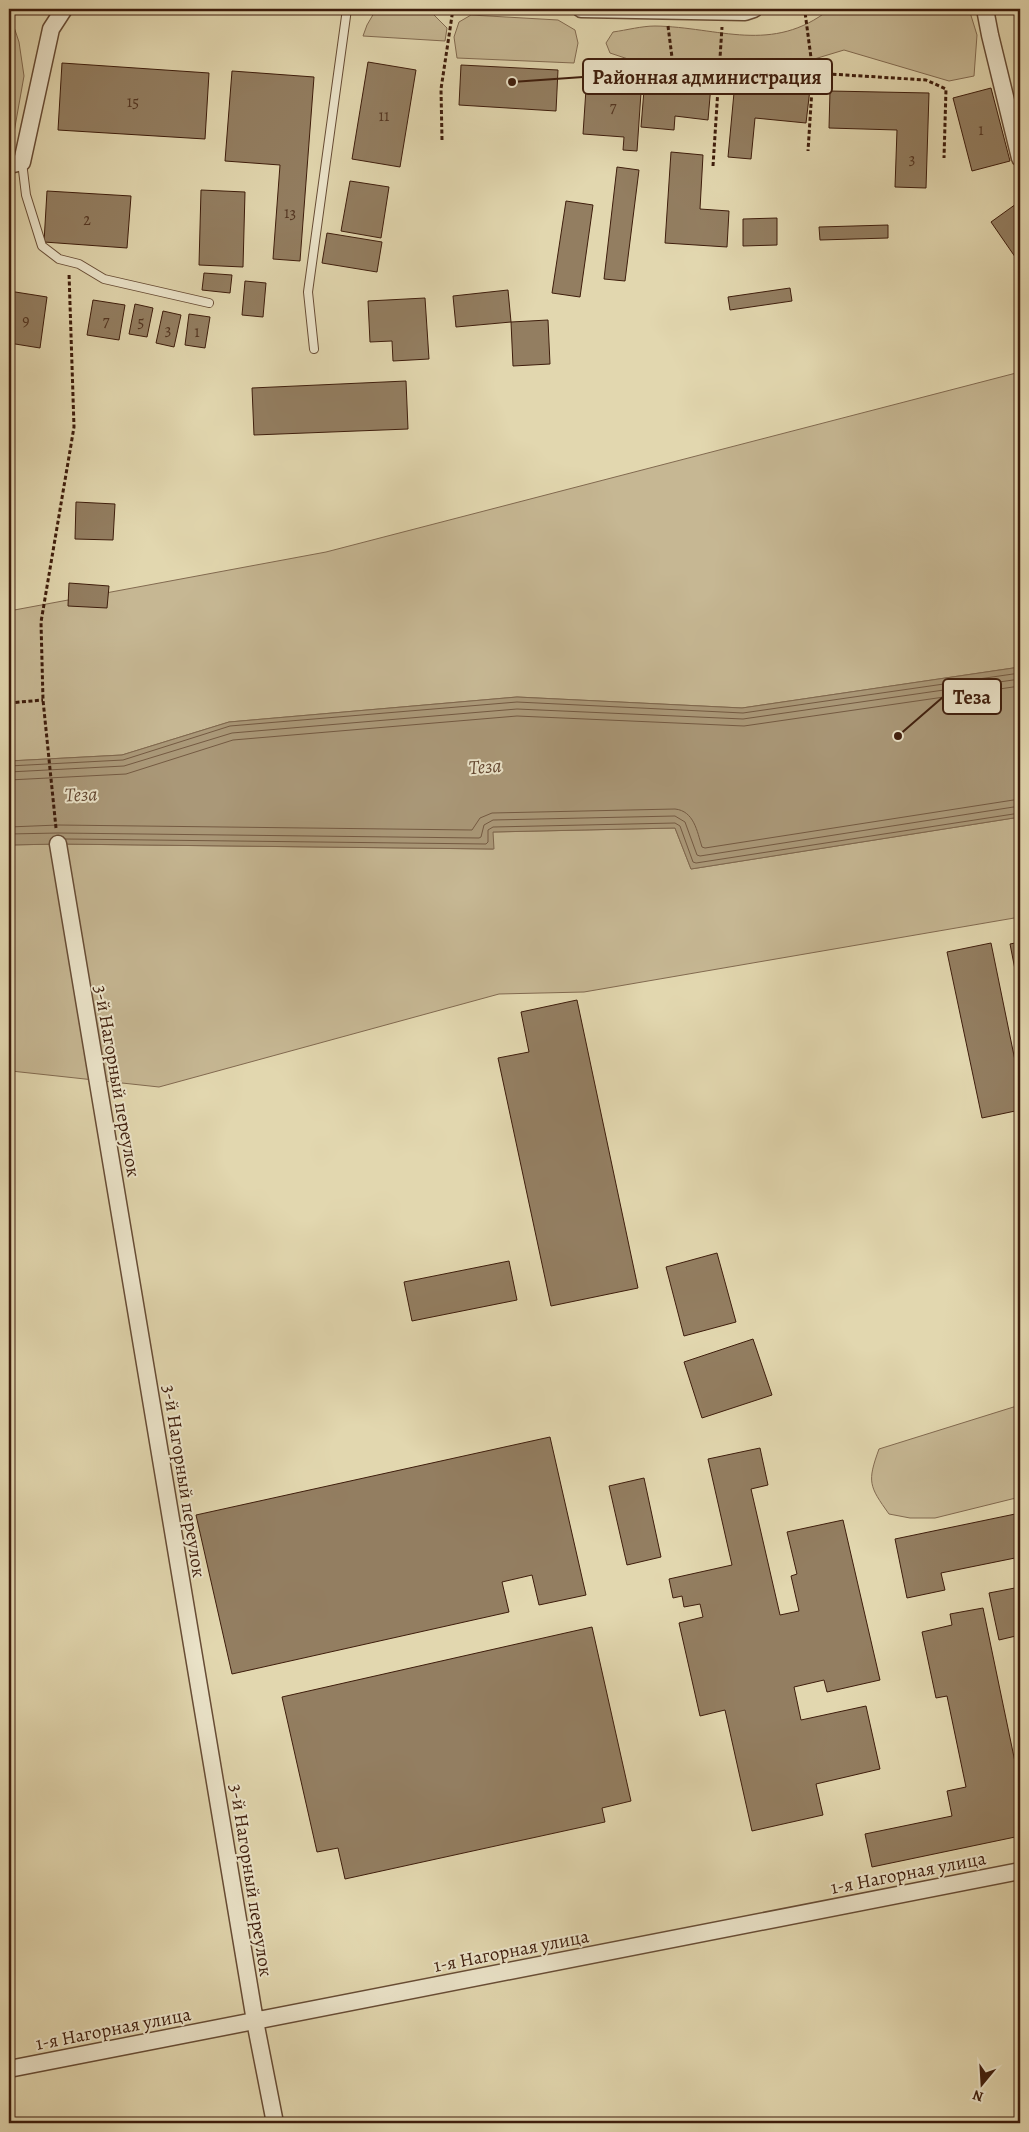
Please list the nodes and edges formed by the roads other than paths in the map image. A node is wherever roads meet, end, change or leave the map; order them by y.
1 (64, 9) edge
2 (347, 9) edge
3 (581, 9) edge
4 (754, 9) edge
5 (985, 9) edge
6 (1020, 158) edge
7 (15, 164) edge
8 (209, 303) dead end
9 (314, 349) dead end
10 (58, 844) road end
11 (1020, 1871) edge
12 (255, 2021) junction
13 (9, 2069) edge
14 (275, 2123) edge

1 - 7 street
2 - 9 lane
3 - 4 street
5 - 6 street
7 - 8 lane
10 - 12 street, 3-й Нагорный переулок
11 - 12 street, 1-я Нагорная улица
12 - 13 street, 1-я Нагорная улица
12 - 14 street, 3-й Нагорный переулок

